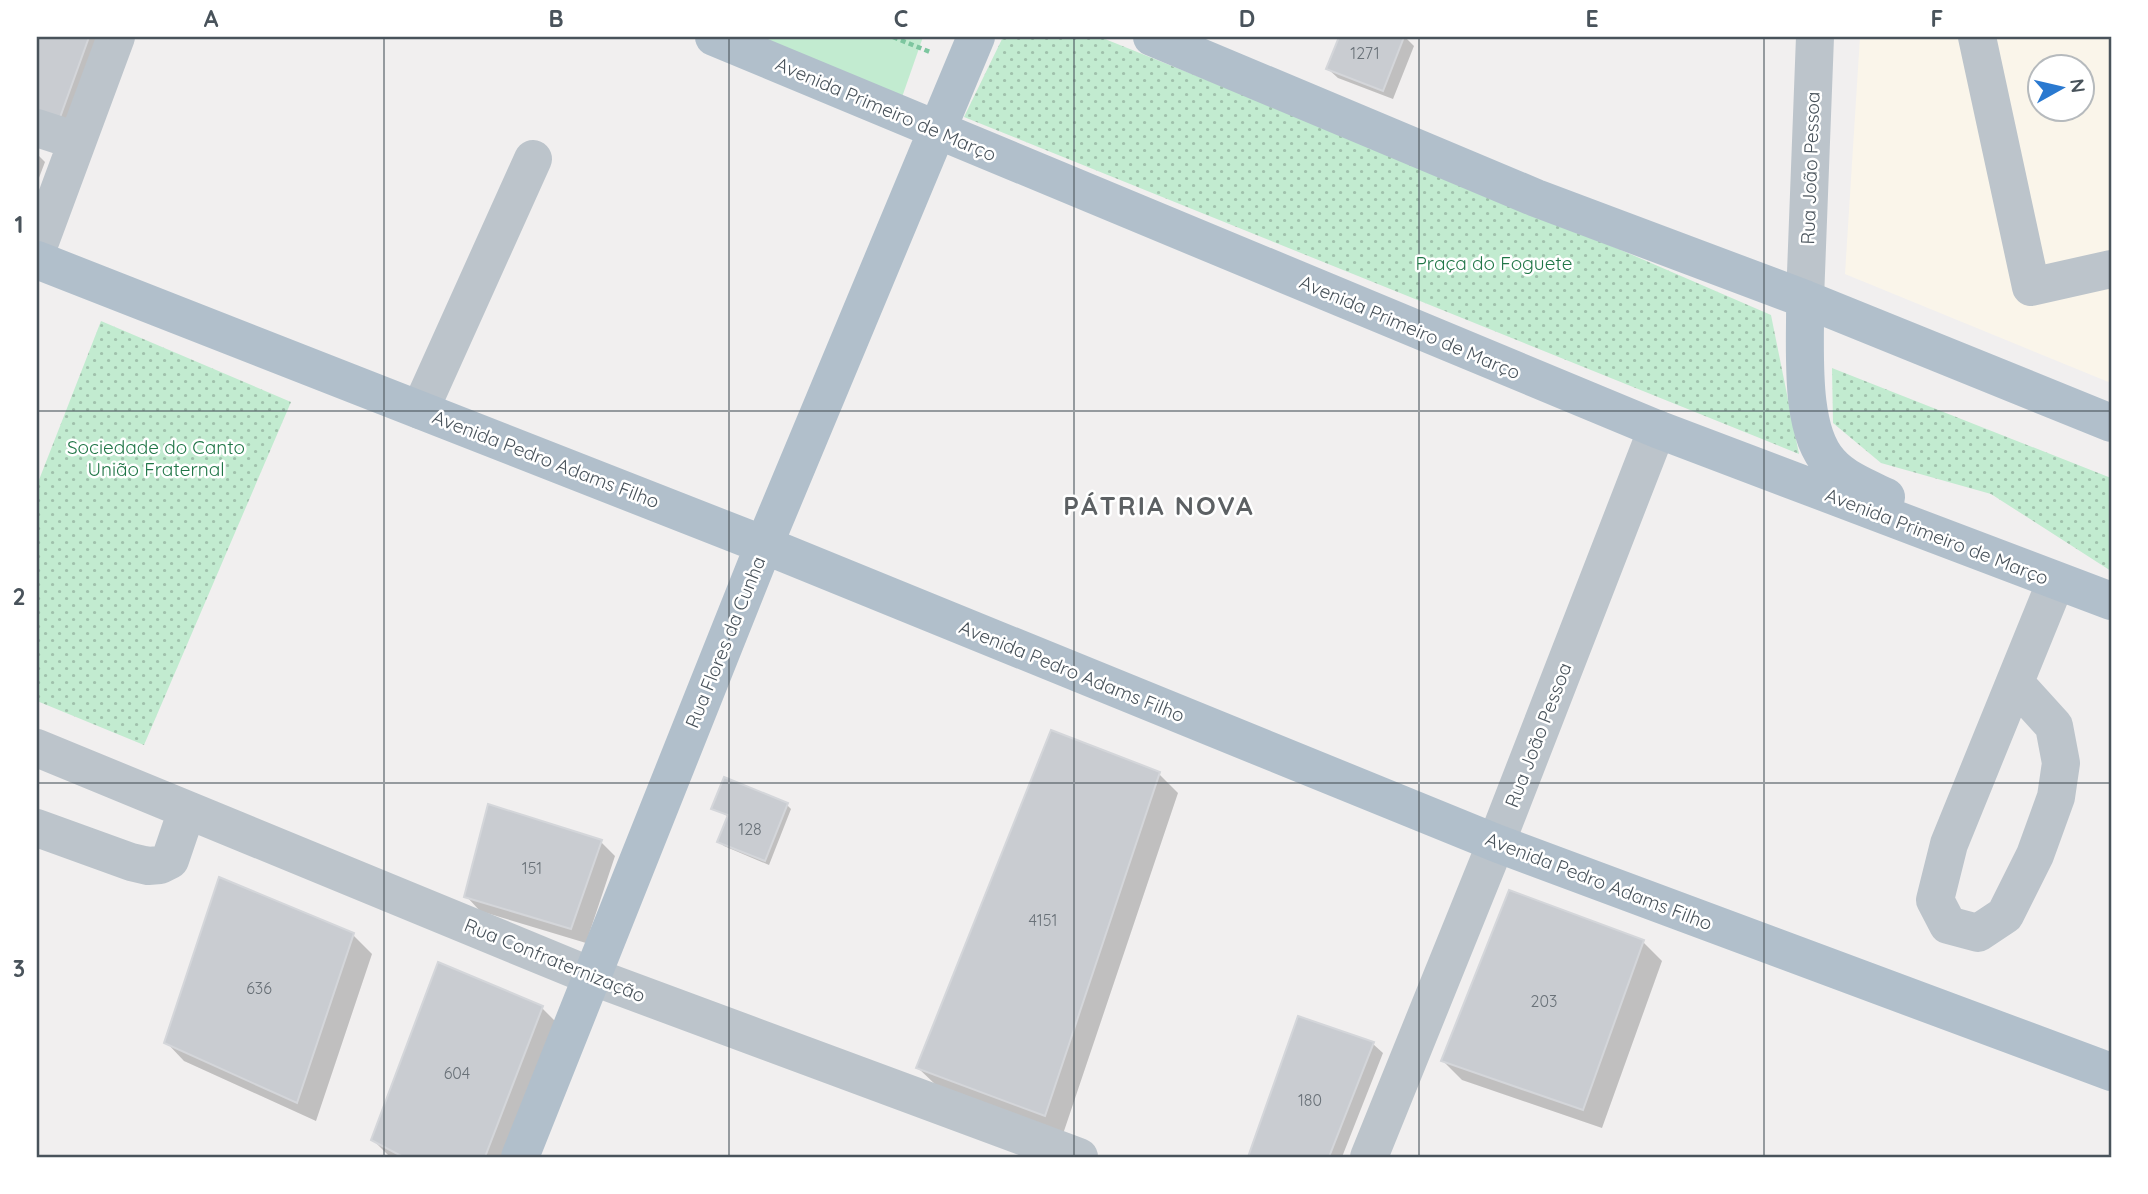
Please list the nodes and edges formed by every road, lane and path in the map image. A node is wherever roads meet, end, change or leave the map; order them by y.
1 (116, 37) edge
2 (714, 37) edge
3 (976, 37) edge
4 (1152, 37) edge
5 (1815, 37) edge
6 (1979, 49) edge
7 (37, 128) edge
8 (937, 130) junction
9 (77, 141) junction
10 (533, 159) dead end
11 (37, 250) edge
12 (37, 260) edge
13 (2111, 269) edge
14 (1805, 299) junction
15 (420, 410) junction
16 (2111, 423) edge
17 (1657, 429) junction
18 (764, 545) junction
19 (2050, 579) junction
20 (2111, 601) edge
21 (2015, 683) junction
22 (37, 748) edge
23 (187, 810) junction
24 (37, 828) edge
25 (1496, 843) junction
26 (591, 976) junction
27 (2111, 1072) edge
28 (520, 1157) edge
29 (1079, 1157) edge
30 (1369, 1157) edge

1 - 9 street
2 - 8 main road, Avenida Primeiro de Março
3 - 8 main road, Rua Flores da Cunha
4 - 14 main road
5 - 14 street, Rua João Pessoa
6 - 13 street
7 - 9 street
8 - 17 main road, Avenida Primeiro de Março
8 - 18 main road, Rua Flores da Cunha
9 - 11 street
10 - 15 street
12 - 15 main road, Avenida Pedro Adams Filho
14 - 16 main road
14 - 19 main road
15 - 18 main road, Avenida Pedro Adams Filho
17 - 19 main road, Avenida Primeiro de Março
17 - 25 street, Rua João Pessoa
18 - 25 main road, Avenida Pedro Adams Filho
18 - 26 main road, Rua Flores da Cunha
19 - 20 main road, Avenida Primeiro de Março
19 - 21 street
21 - 21 street
22 - 23 street, Rua Confraternização
23 - 24 street
23 - 26 street, Rua Confraternização
25 - 27 main road, Avenida Pedro Adams Filho
25 - 30 street, Rua João Pessoa
26 - 28 main road, Rua Flores da Cunha
26 - 29 street, Rua Confraternização

